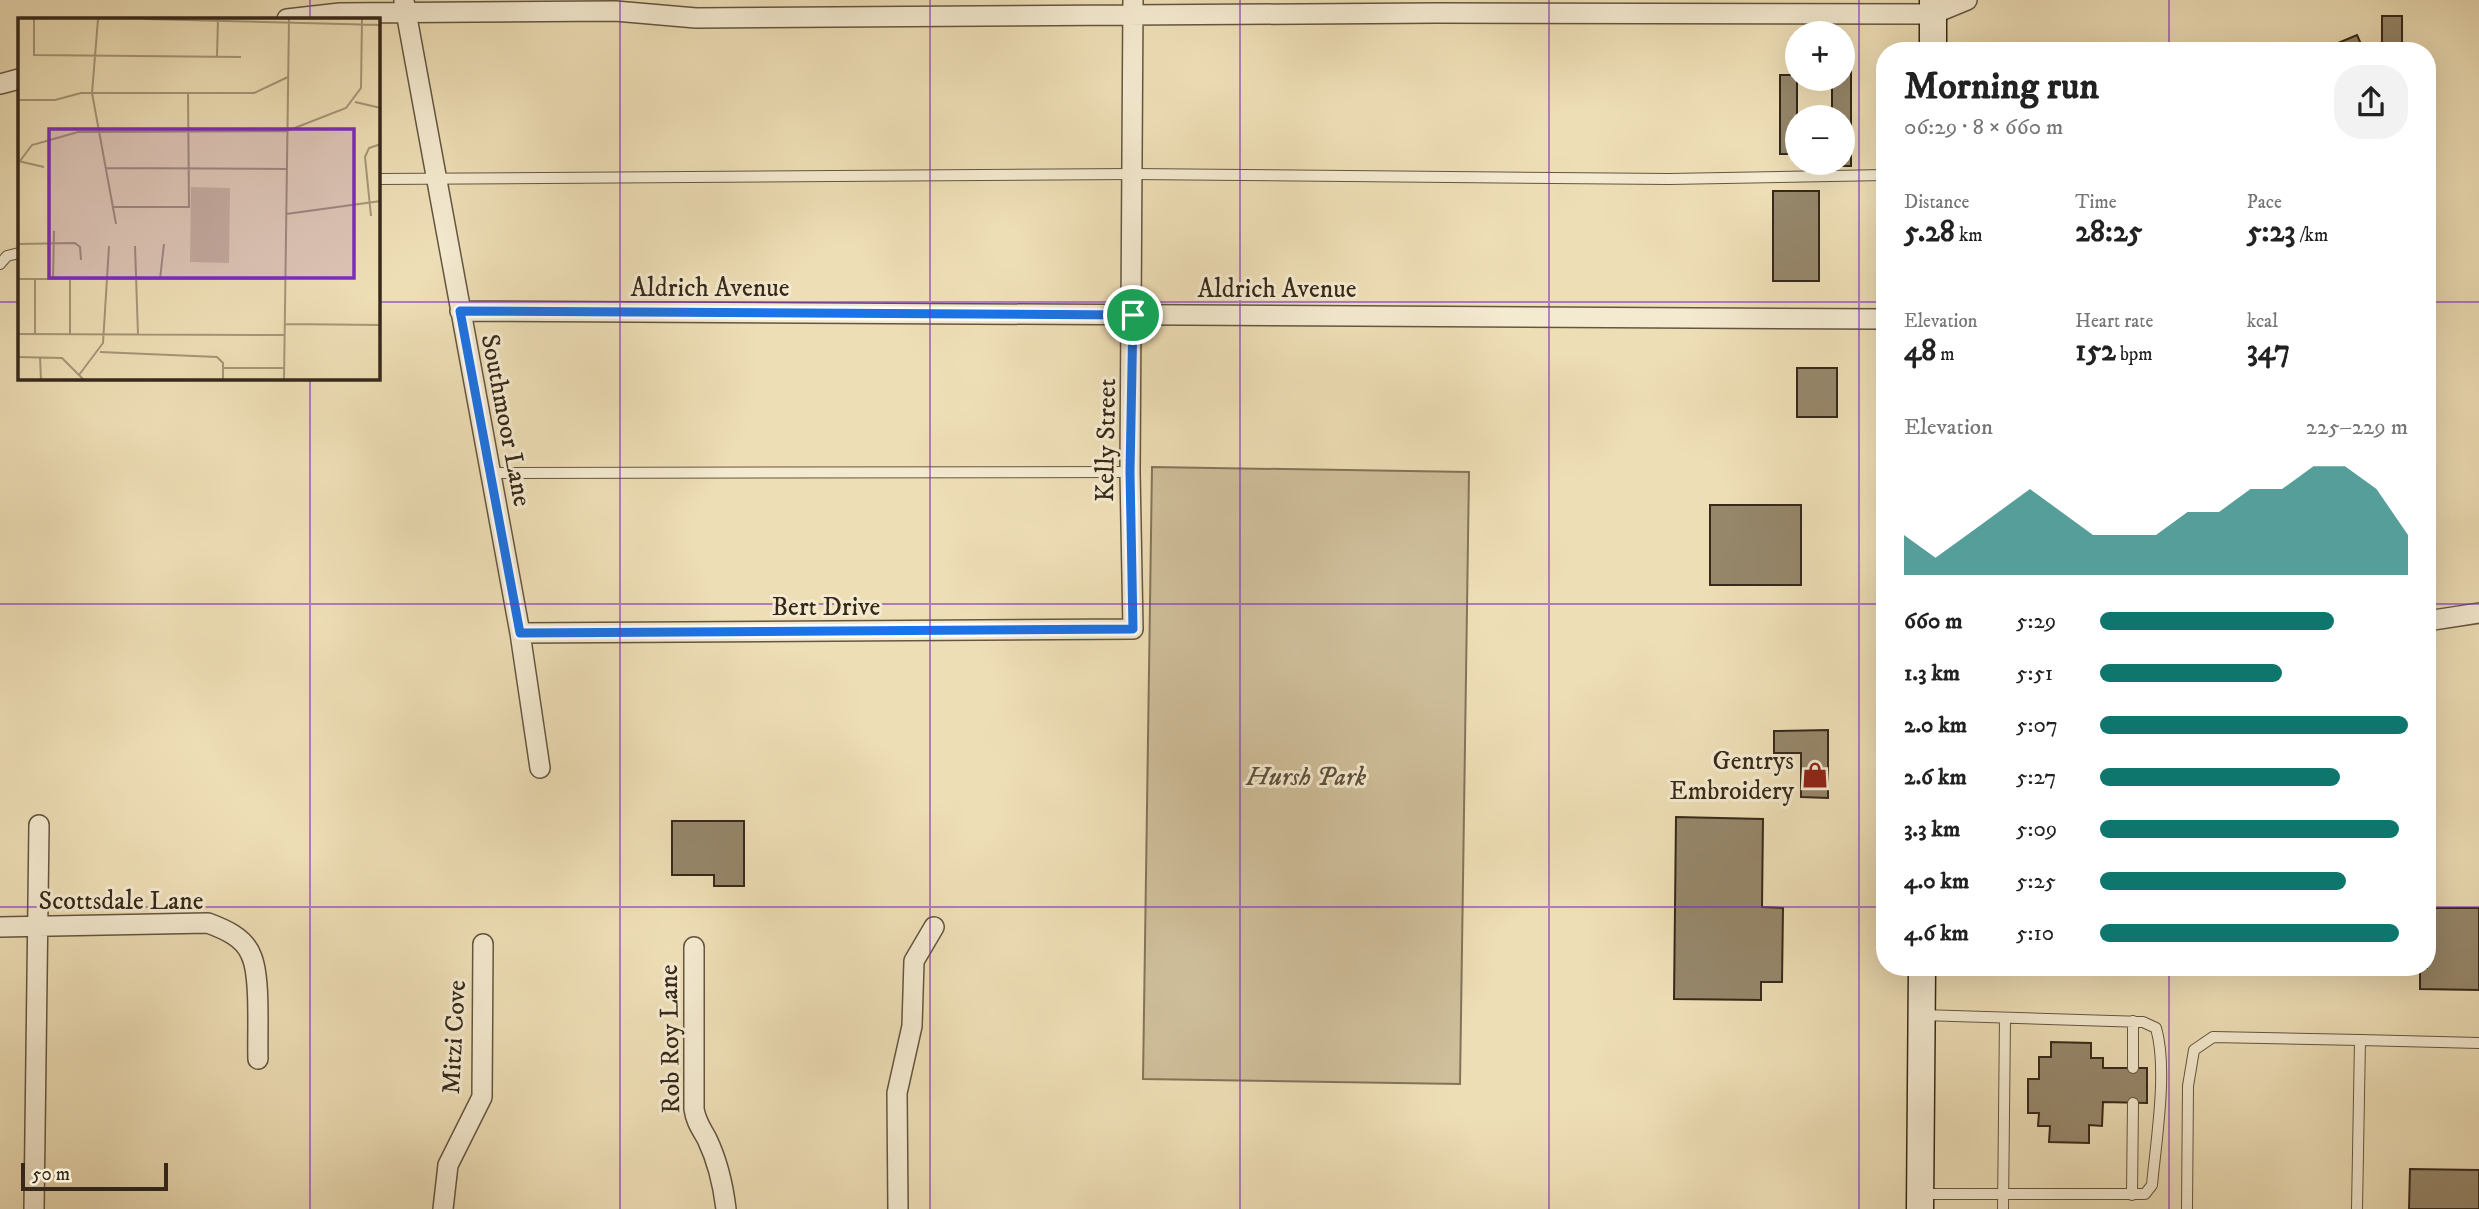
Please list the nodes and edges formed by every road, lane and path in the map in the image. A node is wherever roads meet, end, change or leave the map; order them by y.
1 (1967, 0) edge
2 (405, 6) edge
3 (1133, 7) edge
4 (1933, 7) edge
5 (296, 18) edge
6 (1933, 42) edge
7 (18, 79) edge
8 (0, 84) edge
9 (1133, 174) junction
10 (1876, 175) edge
11 (380, 179) edge
12 (436, 179) junction
13 (18, 253) edge
14 (0, 264) edge
15 (460, 311) junction
16 (1133, 315) junction
17 (1876, 319) edge
18 (1130, 472) junction
19 (490, 473) junction
20 (2479, 613) edge
21 (2436, 620) edge
22 (1133, 629) joint
23 (520, 633) junction
24 (540, 768) dead end
25 (39, 825) dead end
26 (38, 926) junction
27 (0, 927) edge
28 (934, 927) dead end
29 (483, 944) dead end
30 (694, 947) dead end
31 (1922, 976) edge
32 (1922, 1016) junction
33 (2005, 1018) junction
34 (2133, 1021) junction
35 (2360, 1040) junction
36 (2479, 1044) edge
37 (258, 1059) dead end
38 (2133, 1068) dead end
39 (2133, 1102) dead end
40 (2003, 1194) junction
41 (2132, 1195) junction
42 (1920, 1201) edge
43 (34, 1209) edge
44 (443, 1209) edge
45 (726, 1209) edge
46 (898, 1209) edge
47 (2003, 1209) edge
48 (2187, 1209) edge
49 (2357, 1209) edge

1 - 4 street
2 - 3 street
2 - 5 street
2 - 12 street, Southmoor Lane
3 - 4 street
3 - 9 street, Kelly Street
4 - 6 main road
7 - 8 street
9 - 10 lane
9 - 12 lane
9 - 16 street, Kelly Street
11 - 12 lane
12 - 15 street, Southmoor Lane
13 - 14 lane
15 - 16 street, Aldrich Avenue
15 - 19 street, Southmoor Lane
16 - 17 street, Aldrich Avenue
16 - 18 street, Kelly Street
18 - 19 lane
18 - 22 street, Kelly Street
19 - 23 street, Southmoor Lane
20 - 21 street
22 - 23 street, Bert Drive
23 - 24 street, Southmoor Lane
25 - 26 street
26 - 27 street, Scottsdale Lane
26 - 37 street, Scottsdale Lane
26 - 43 street
28 - 46 street
29 - 44 street, Mitzi Cove
30 - 45 street, Rob Roy Lane
31 - 32 main road
32 - 33 lane
32 - 42 main road
33 - 34 lane
33 - 40 lane
34 - 38 lane
34 - 41 lane
35 - 36 lane
35 - 48 lane
35 - 49 lane
39 - 41 lane
40 - 41 lane
40 - 42 lane
40 - 47 lane

